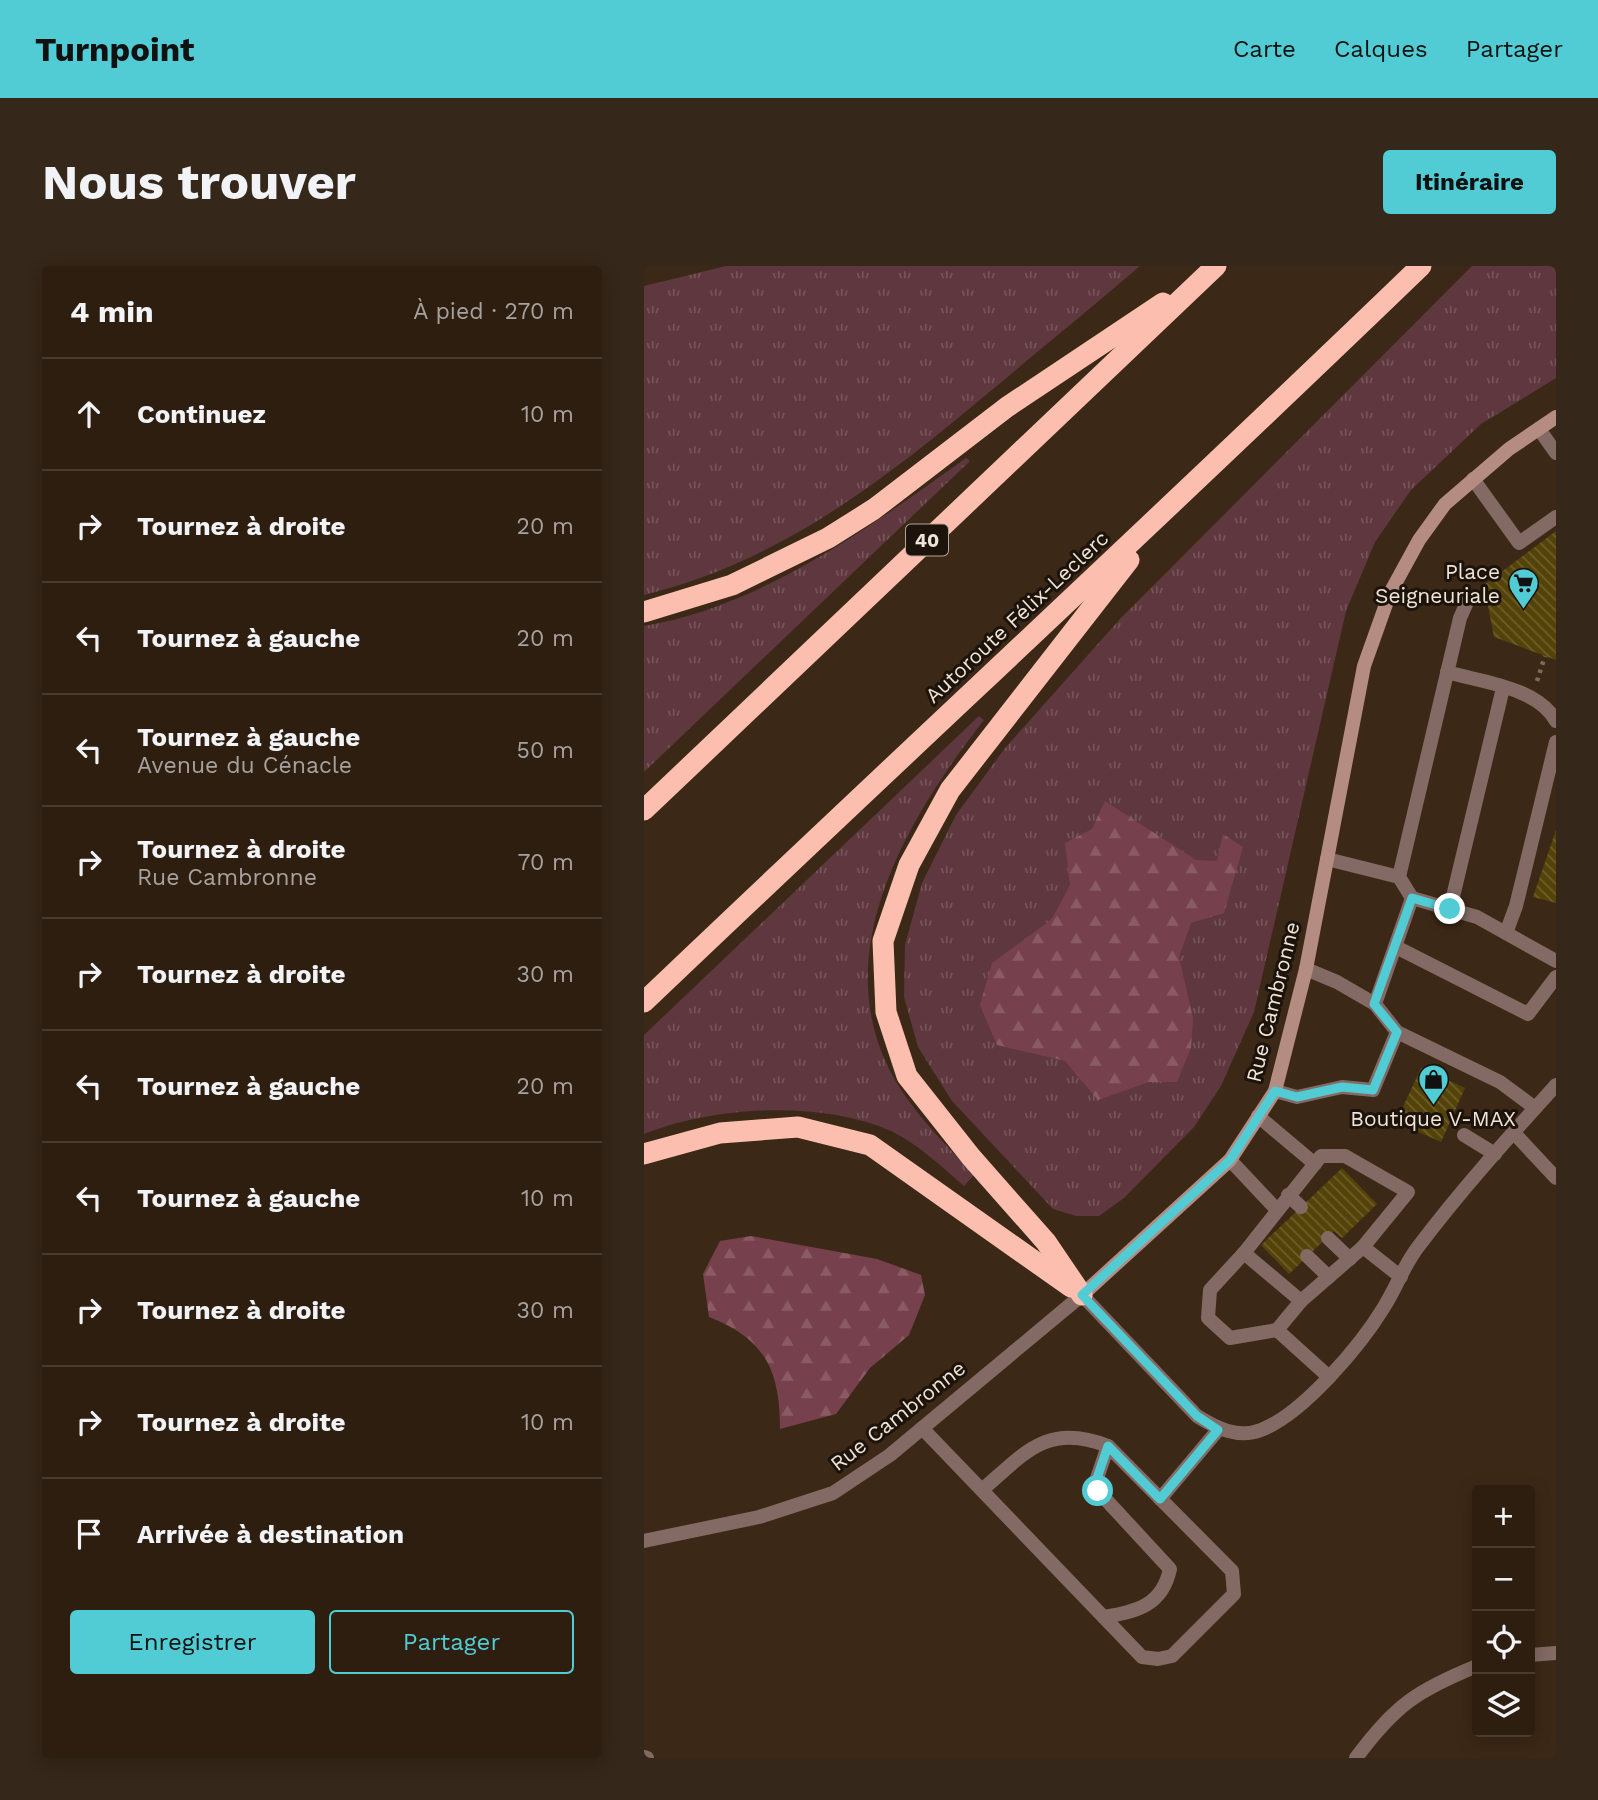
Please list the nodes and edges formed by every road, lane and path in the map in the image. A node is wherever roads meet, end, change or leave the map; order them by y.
1 (1421, 266) edge
2 (1213, 268) edge
3 (1556, 417) edge
4 (1539, 429) junction
5 (1556, 453) edge
6 (1473, 479) junction
7 (1166, 512) junction
8 (1556, 517) edge
9 (1468, 600) dead end
10 (644, 612) edge
11 (1447, 672) junction
12 (1503, 688) junction
13 (1556, 721) edge
14 (1556, 742) edge
15 (644, 810) edge
16 (1327, 859) junction
17 (1399, 877) junction
18 (1412, 898) junction
19 (1450, 909) junction
20 (1506, 933) junction
21 (1396, 947) junction
22 (1556, 961) edge
23 (1306, 969) junction
24 (1556, 977) edge
25 (644, 1002) edge
26 (1374, 1004) junction
27 (1397, 1032) junction
28 (1556, 1086) edge
29 (1275, 1091) junction
30 (1535, 1108) junction
31 (1258, 1116) junction
32 (1514, 1133) junction
33 (1464, 1135) dead end
34 (644, 1154) edge
35 (1495, 1154) junction
36 (1230, 1160) junction
37 (1315, 1164) junction
38 (1556, 1178) edge
39 (1288, 1195) junction
40 (1301, 1207) dead end
41 (1275, 1220) junction
42 (1328, 1237) dead end
43 (1363, 1247) junction
44 (1244, 1253) junction
45 (1307, 1256) dead end
46 (1350, 1259) junction
47 (1329, 1277) junction
48 (1401, 1277) junction
49 (1082, 1295) junction
50 (1301, 1301) junction
51 (1277, 1330) junction
52 (1329, 1377) junction
53 (922, 1428) junction
54 (1218, 1430) junction
55 (1108, 1446) junction
56 (982, 1490) junction
57 (1160, 1499) junction
58 (644, 1541) edge
59 (1104, 1617) junction
60 (1556, 1653) edge
61 (1535, 1655) edge
62 (1472, 1668) edge
63 (1356, 1758) edge

1 - 7 highway, Autoroute Félix-Leclerc
2 - 10 highway
2 - 15 highway, 40
3 - 4 street, Rue Cambronne
4 - 5 street
4 - 6 street, Rue Cambronne
6 - 8 street
6 - 16 street, Rue Cambronne
7 - 25 highway, Autoroute Félix-Leclerc
7 - 49 highway
9 - 11 street
11 - 12 street
11 - 17 street
12 - 13 street
12 - 19 street
14 - 20 street
16 - 17 street
16 - 23 street, Rue Cambronne
17 - 18 street
18 - 19 street
18 - 21 street
19 - 20 street
20 - 22 street
21 - 24 street
21 - 26 street
23 - 26 street
23 - 29 street, Rue Cambronne
26 - 27 street
27 - 29 street
27 - 30 street
28 - 30 street
29 - 31 street, Rue Cambronne
30 - 32 street
31 - 36 street, Rue Cambronne
31 - 37 street
32 - 35 street
32 - 38 street
33 - 35 street
34 - 49 highway
35 - 48 street
36 - 41 street
36 - 49 street, Rue Cambronne
37 - 39 street
37 - 43 street
39 - 40 street
39 - 41 street
41 - 44 street
42 - 46 street
43 - 46 street
43 - 48 street
44 - 50 street
44 - 51 street
45 - 47 street
46 - 47 street
47 - 50 street
48 - 52 street
49 - 53 street, Rue Cambronne
49 - 54 street
50 - 51 street
51 - 52 street
52 - 54 street
53 - 56 street
53 - 58 street, Rue Cambronne
54 - 57 street
55 - 56 street
55 - 57 street
55 - 59 street
56 - 59 street
57 - 59 street
60 - 61 street
62 - 63 street

